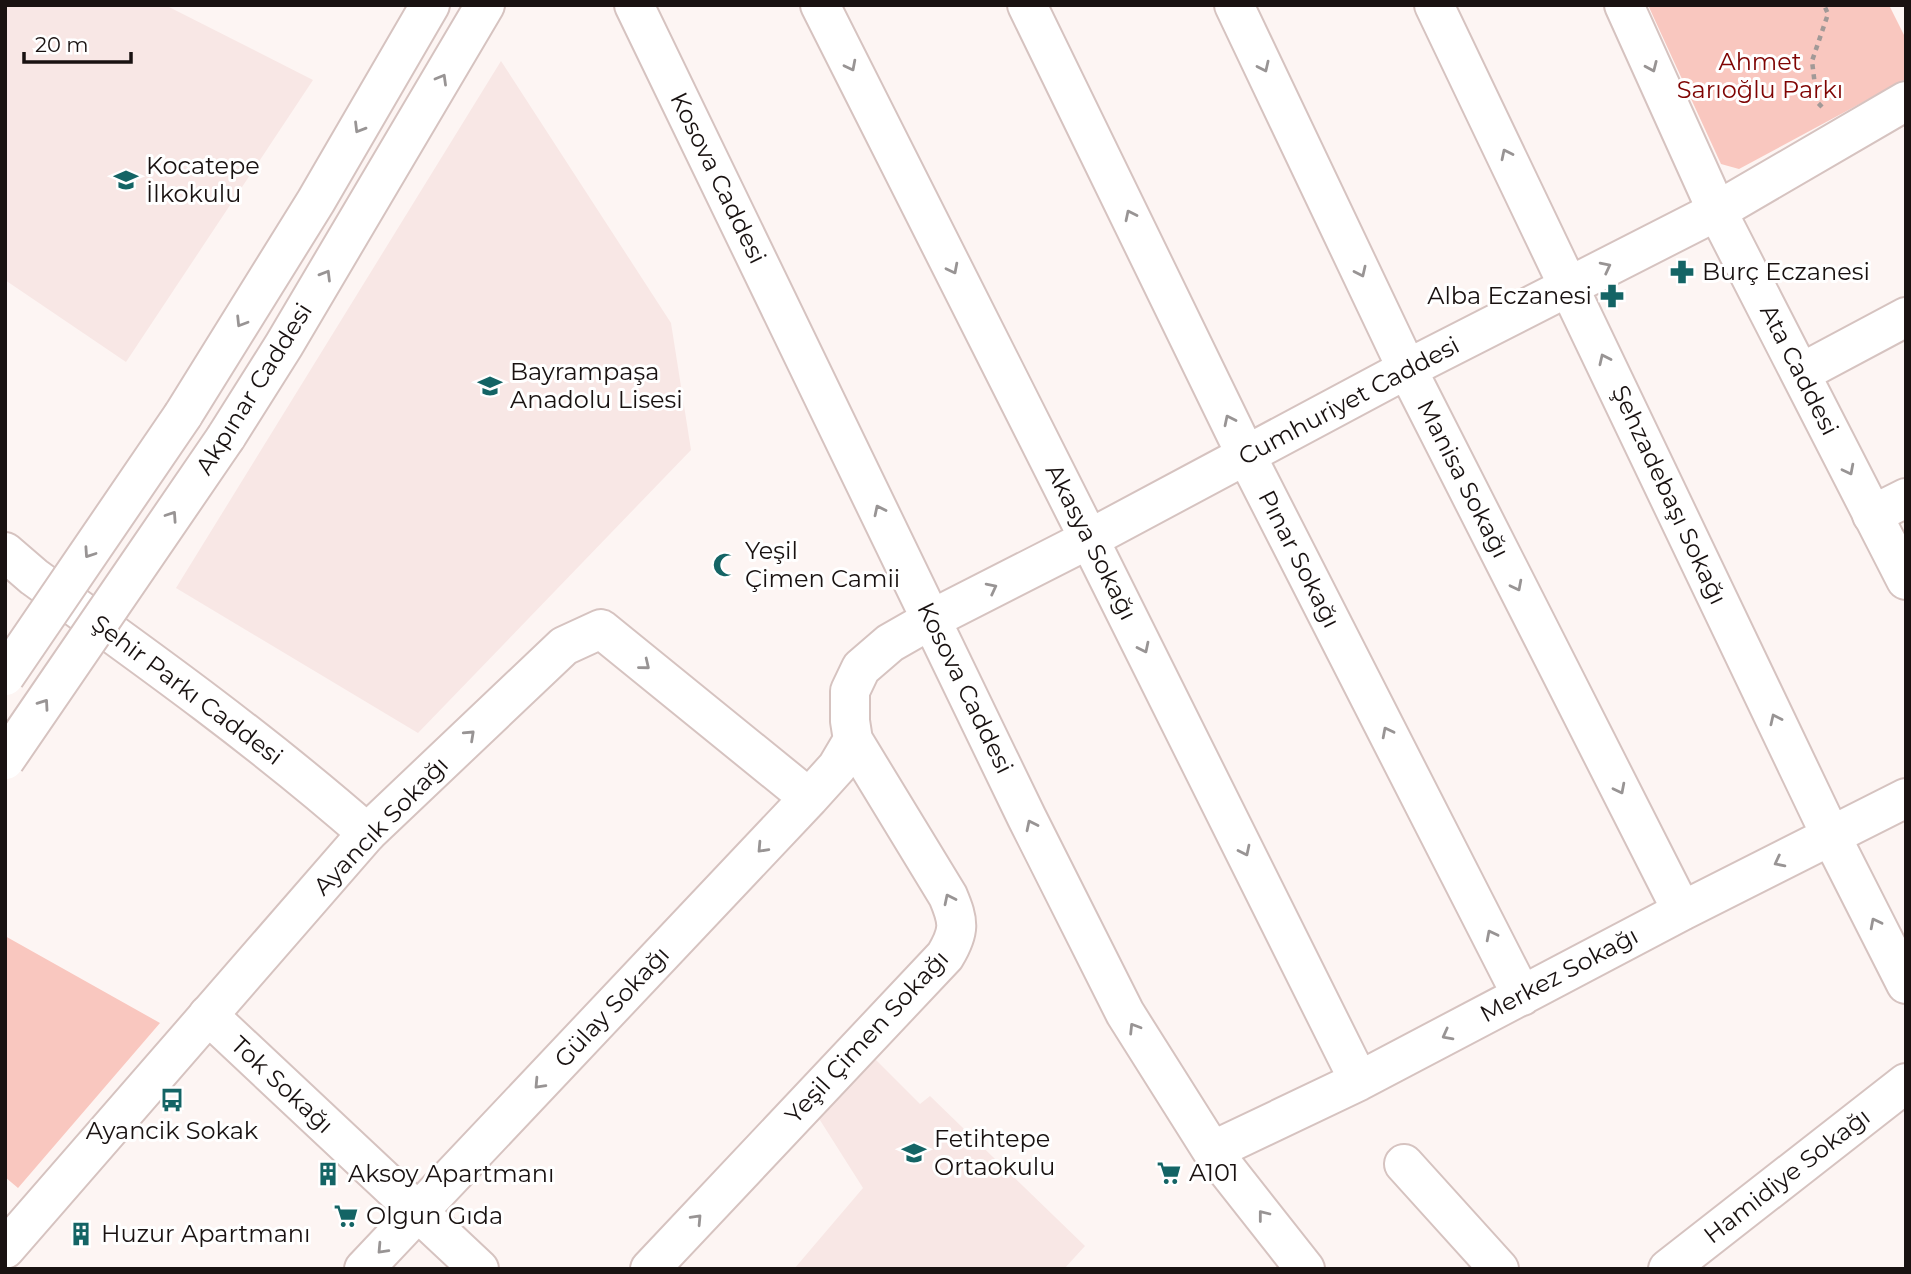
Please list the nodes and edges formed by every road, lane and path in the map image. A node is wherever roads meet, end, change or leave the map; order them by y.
1 (430, 5) edge
2 (485, 5) edge
3 (634, 5) edge
4 (820, 5) edge
5 (1027, 5) edge
6 (1234, 5) edge
7 (1434, 5) edge
8 (1624, 5) edge
9 (1824, 5) edge
10 (1906, 101) edge
11 (1845, 135) junction
12 (1717, 211) junction
13 (1569, 286) junction
14 (1906, 317) edge
15 (1407, 369) junction
16 (1801, 373) junction
17 (1246, 455) junction
18 (1906, 498) edge
19 (1872, 515) junction
20 (1090, 538) junction
21 (5, 552) edge
22 (1906, 580) edge
23 (932, 619) junction
24 (5, 676) edge
25 (853, 740) junction
26 (5, 760) edge
27 (809, 798) junction
28 (1906, 798) edge
29 (367, 832) junction
30 (1831, 836) junction
31 (1682, 911) junction
32 (1906, 984) edge
33 (1522, 996) junction
34 (208, 1016) junction
35 (1359, 1081) junction
36 (1906, 1083) edge
37 (1212, 1151) junction
38 (1404, 1164) dead end
39 (418, 1212) junction
40 (5, 1248) edge
41 (364, 1269) edge
42 (479, 1269) edge
43 (650, 1269) edge
44 (1305, 1269) edge
45 (1499, 1269) edge
46 (1668, 1269) edge

1 -> 24 street, Akpınar Caddesi, bridge
26 -> 2 street, Akpınar Caddesi, bridge
23 -> 3 street, Kosova Caddesi
4 -> 20 street, Akasya Sokağı
17 -> 5 street, Pınar Sokağı
6 -> 15 street, Manisa Sokağı
13 -> 7 street, Şehzadebaşı Sokağı
8 -> 12 street, Ata Caddesi
9 - 11 path
10 - 11 street, Cumhuriyet Caddesi
11 - 12 street, Cumhuriyet Caddesi
13 -> 12 street, Cumhuriyet Caddesi
12 - 16 street, Ata Caddesi
13 - 15 street, Cumhuriyet Caddesi
30 -> 13 street, Şehzadebaşı Sokağı
14 - 16 street
15 - 17 street, Cumhuriyet Caddesi
15 -> 31 street, Manisa Sokağı
16 -> 19 street, Ata Caddesi
17 - 20 street, Cumhuriyet Caddesi
33 -> 17 street, Pınar Sokağı
18 - 19 street
19 - 22 street, Ata Caddesi
23 -> 20 street, Cumhuriyet Caddesi
20 -> 35 street, Akasya Sokağı
21 - 29 street, Şehir Parkı Caddesi
23 - 25 street, Cumhuriyet Caddesi
37 -> 23 street, Kosova Caddesi
25 - 27 street, Gülay Sokağı
43 -> 25 street, Yeşil Çimen Sokağı
29 -> 27 street, Ayancık Sokağı
27 -> 39 street, Gülay Sokağı
28 - 30 street, Merkez Sokağı
29 - 34 street, Ayancık Sokağı
30 -> 31 street, Merkez Sokağı
32 -> 30 street, Şehzadebaşı Sokağı
31 - 33 street, Merkez Sokağı
33 -> 35 street, Merkez Sokağı
34 - 39 street, Tok Sokağı
34 - 40 street, Ayancık Sokağı
35 - 37 street, Merkez Sokağı
36 - 46 street, Hamidiye Sokağı
44 -> 37 street, Kosova Caddesi
38 - 45 street
39 -> 41 street, Gülay Sokağı
39 - 42 street, Tok Sokağı

